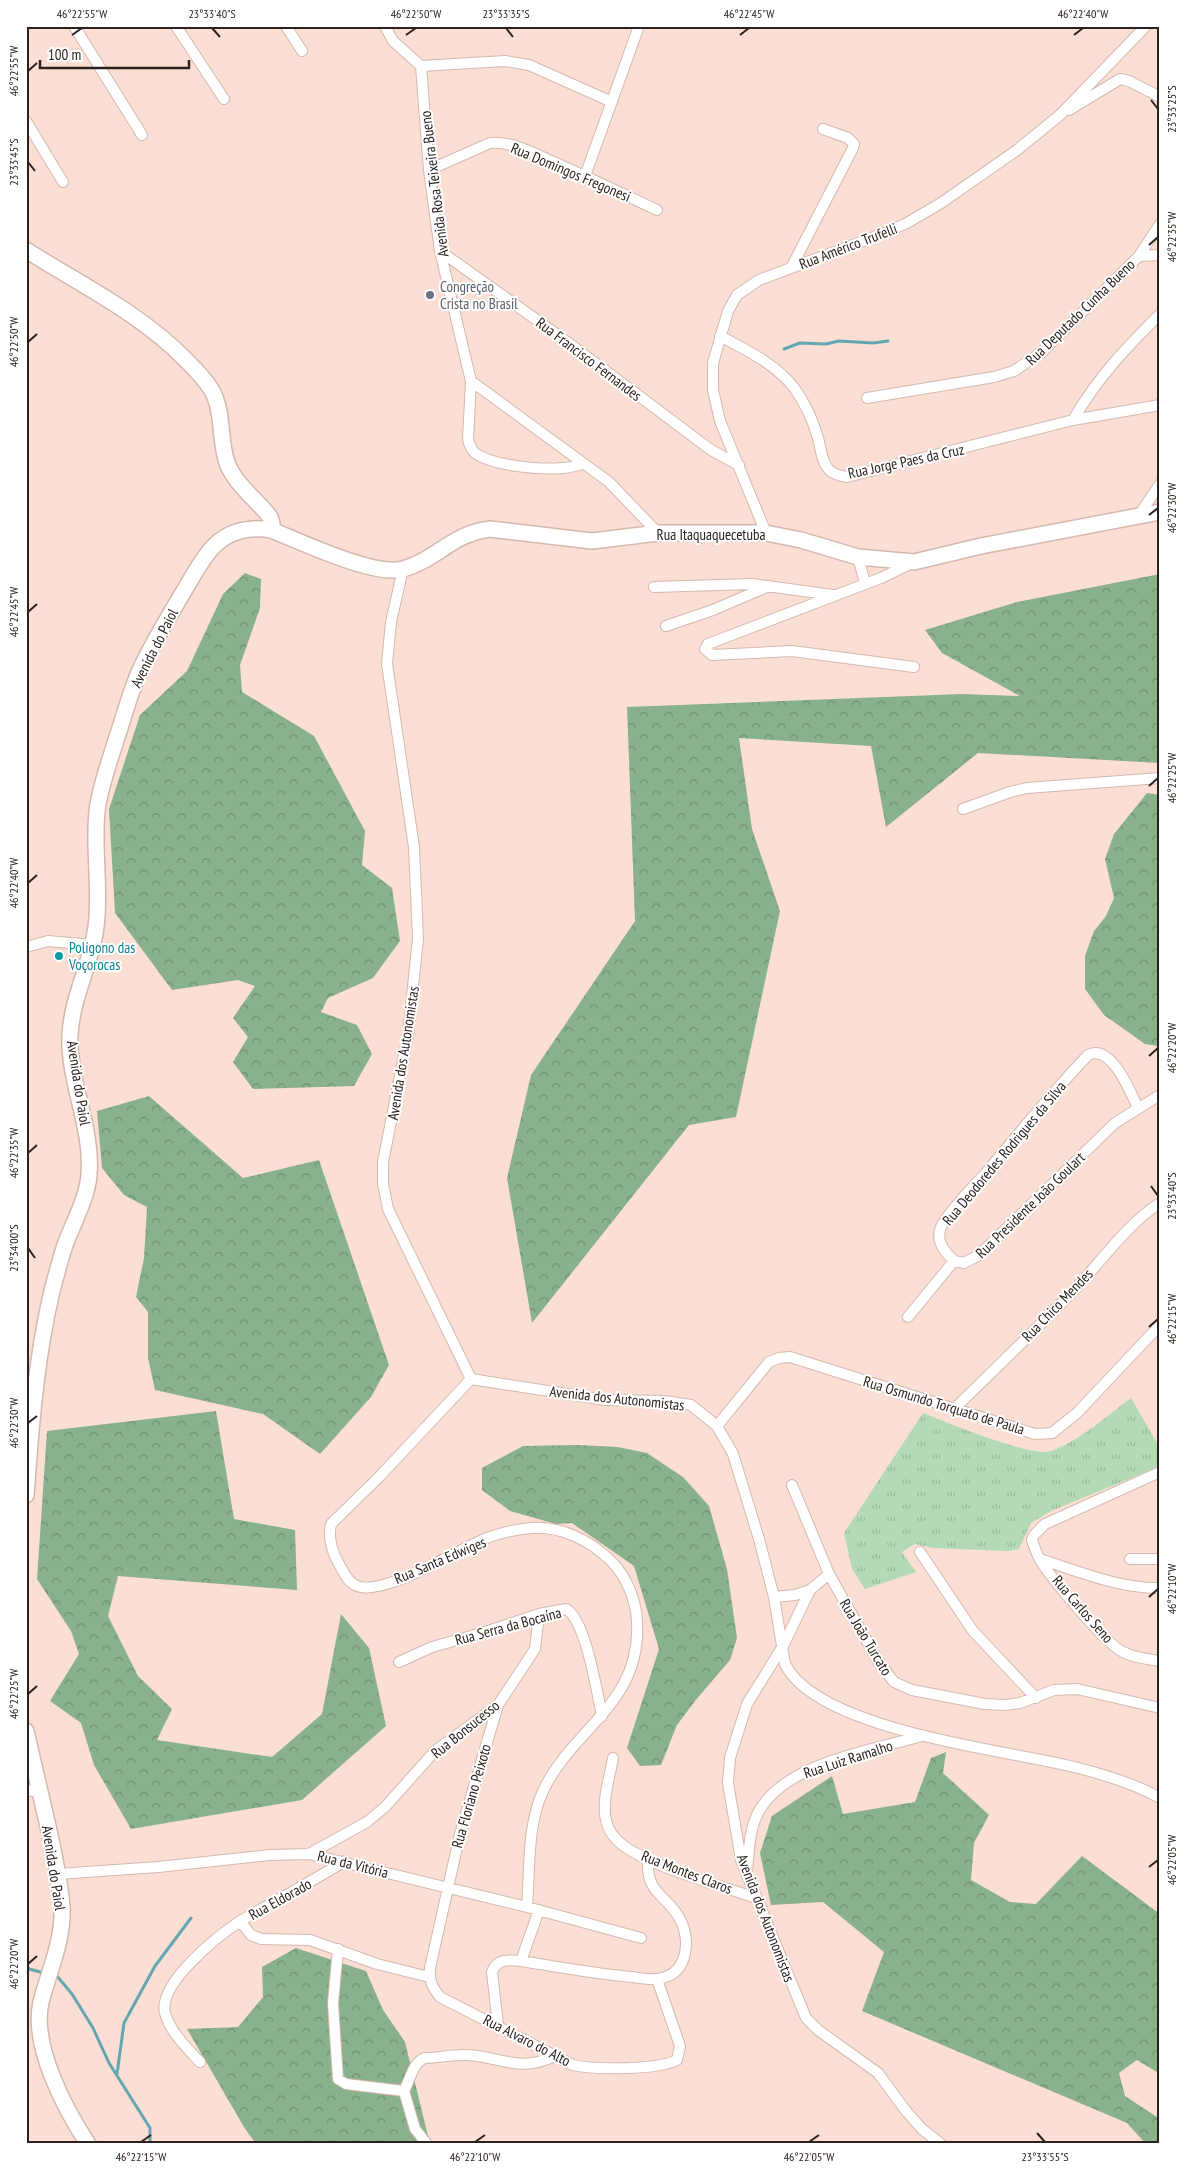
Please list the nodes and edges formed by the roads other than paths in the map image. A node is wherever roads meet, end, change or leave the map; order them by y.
1 (74, 26) edge
2 (176, 26) edge
3 (286, 26) edge
4 (385, 26) edge
5 (639, 26) edge
6 (1146, 26) edge
7 (302, 51) dead end
8 (421, 66) junction
9 (1160, 97) edge
10 (224, 99) dead end
11 (612, 102) junction
12 (1060, 114) junction
13 (26, 122) edge
14 (823, 129) dead end
15 (142, 135) dead end
16 (429, 170) junction
17 (585, 176) junction
18 (63, 182) dead end
19 (656, 210) dead end
20 (1160, 224) edge
21 (26, 250) edge
22 (440, 251) junction
23 (1160, 255) edge
24 (1138, 256) junction
25 (791, 268) junction
26 (1160, 314) edge
27 (720, 336) junction
28 (471, 381) junction
29 (867, 398) dead end
30 (1160, 405) edge
31 (1073, 420) junction
32 (584, 464) junction
33 (739, 465) junction
34 (1160, 484) edge
35 (1160, 512) edge
36 (1139, 516) junction
37 (271, 530) junction
38 (658, 533) junction
39 (766, 533) junction
40 (858, 557) junction
41 (914, 562) junction
42 (403, 569) junction
43 (865, 583) junction
44 (770, 586) junction
45 (654, 587) dead end
46 (834, 595) junction
47 (666, 626) dead end
48 (914, 667) dead end
49 (1160, 778) edge
50 (963, 809) dead end
51 (93, 945) junction
52 (26, 947) edge
53 (1160, 1095) edge
54 (1138, 1108) junction
55 (1160, 1203) edge
56 (954, 1261) junction
57 (908, 1317) dead end
58 (1160, 1326) edge
59 (471, 1379) junction
60 (955, 1408) junction
61 (717, 1426) junction
62 (1160, 1472) edge
63 (792, 1484) dead end
64 (26, 1495) edge
65 (920, 1552) dead end
66 (1039, 1558) junction
67 (1130, 1559) dead end
68 (1160, 1559) edge
69 (829, 1574) junction
70 (1160, 1588) edge
71 (810, 1590) junction
72 (774, 1597) junction
73 (539, 1614) junction
74 (783, 1646) junction
75 (1160, 1661) edge
76 (398, 1662) dead end
77 (1036, 1698) junction
78 (498, 1705) junction
79 (1160, 1708) edge
80 (602, 1716) junction
81 (26, 1731) edge
82 (923, 1736) junction
83 (613, 1758) dead end
84 (33, 1791) edge
85 (1160, 1798) edge
86 (310, 1854) junction
87 (648, 1860) junction
88 (345, 1861) junction
89 (747, 1871) junction
90 (58, 1874) junction
91 (447, 1887) junction
92 (756, 1898) junction
93 (527, 1907) junction
94 (539, 1910) junction
95 (240, 1921) junction
96 (641, 1938) dead end
97 (338, 1949) junction
98 (521, 1961) junction
99 (429, 1977) junction
100 (657, 1979) junction
101 (498, 2025) junction
102 (555, 2056) junction
103 (200, 2062) dead end
104 (404, 2091) junction
105 (83, 2141) edge
106 (427, 2144) edge
107 (940, 2144) edge

1 - 15 street
2 - 10 street
3 - 7 street
4 - 8 street
5 - 11 street
6 - 12 street, Rua Américo Trufelli
8 - 11 street
8 - 16 street, Avenida Rosa Teixeira Bueno
9 - 12 street
11 - 17 street
12 - 25 street, Rua Américo Trufelli
13 - 18 street
14 - 25 street
16 - 17 street, Rua Domingos Fregonesi
16 - 22 street, Avenida Rosa Teixeira Bueno
17 - 19 street, Rua Domingos Fregonesi
20 - 24 street, Rua Deputado Cunha Bueno
21 - 37 street
22 - 28 street, Avenida Rosa Teixeira Bueno
22 - 33 street, Rua Francisco Fernandes
23 - 24 street
24 - 29 street, Rua Deputado Cunha Bueno
25 - 27 street, Rua Américo Trufelli
26 - 31 street
27 - 31 street, Rua Jorge Paes da Cruz
27 - 33 street, Rua Américo Trufelli
28 - 32 street
28 - 32 street, Avenida Rosa Teixeira Bueno
30 - 31 street, Rua Jorge Paes da Cruz
32 - 38 street
33 - 39 street, Rua Américo Trufelli
34 - 36 street
35 - 36 street, Rua Itaquaquecetuba
36 - 41 street, Rua Itaquaquecetuba
37 - 42 street
37 - 51 street, Avenida do Paiol
38 - 39 street, Rua Itaquaquecetuba
38 - 42 street, Rua Itaquaquecetuba
39 - 40 street, Rua Itaquaquecetuba
40 - 41 street, Rua Itaquaquecetuba
40 - 43 street
41 - 43 street
42 - 59 street, Avenida dos Autonomistas
43 - 46 street
44 - 45 street
44 - 46 street
44 - 47 street
46 - 48 street
49 - 50 street
51 - 52 street
51 - 64 street, Avenida do Paiol
53 - 54 street, Rua Presidente João Goulart
54 - 56 street, Rua Presidente João Goulart
54 - 56 street, Rua Deodoredes Rodrigues da Silva
55 - 60 street, Rua Chico Mendes
56 - 57 street, Rua Presidente João Goulart
58 - 60 street, Rua Osmundo Torquato de Paula
59 - 61 street, Avenida dos Autonomistas
59 - 80 street, Rua Santa Edwiges
60 - 61 street, Rua Osmundo Torquato de Paula
61 - 72 street, Avenida dos Autonomistas
62 - 66 street
63 - 69 street, Rua João Turcato
65 - 77 street
66 - 70 street
66 - 75 street, Rua Carlos Seno
67 - 68 street
69 - 71 street
69 - 77 street, Rua João Turcato
71 - 72 street
71 - 74 street
72 - 74 street, Avenida dos Autonomistas
73 - 76 street, Rua Serra da Bocaína
73 - 78 street, Rua Bonsucesso
73 - 80 street, Rua Serra da Bocaína
74 - 82 street, Rua Luiz Ramalho
74 - 89 street, Avenida dos Autonomistas
77 - 79 street, Rua João Turcato
78 - 86 street, Rua Bonsucesso
78 - 91 street, Rua Floriano Peixoto
80 - 93 street, Rua Santa Edwiges
81 - 84 street, Avenida do Paiol
82 - 85 street, Rua Luiz Ramalho
82 - 89 street, Rua Luiz Ramalho
83 - 87 street, Rua Montes Claros
84 - 90 street, Avenida do Paiol
86 - 88 street, Rua da Vitória
86 - 90 street, Rua da Vitória
87 - 92 street, Rua Montes Claros
87 - 100 street
88 - 91 street, Rua da Vitória
88 - 95 street, Rua Eldorado
89 - 92 street, Avenida dos Autonomistas
90 - 105 street, Avenida do Paiol
91 - 93 street, Rua da Vitória
91 - 99 street
92 - 107 street, Avenida dos Autonomistas
93 - 94 street, Rua da Vitória
94 - 96 street, Rua da Vitória
94 - 98 street
95 - 97 street
95 - 103 street, Rua Eldorado
97 - 99 street
97 - 104 street
98 - 100 street
98 - 101 street
99 - 101 street, Rua Alvaro do Alto
100 - 102 street, Rua Alvaro do Alto
101 - 102 street, Rua Alvaro do Alto
102 - 104 street
104 - 106 street

